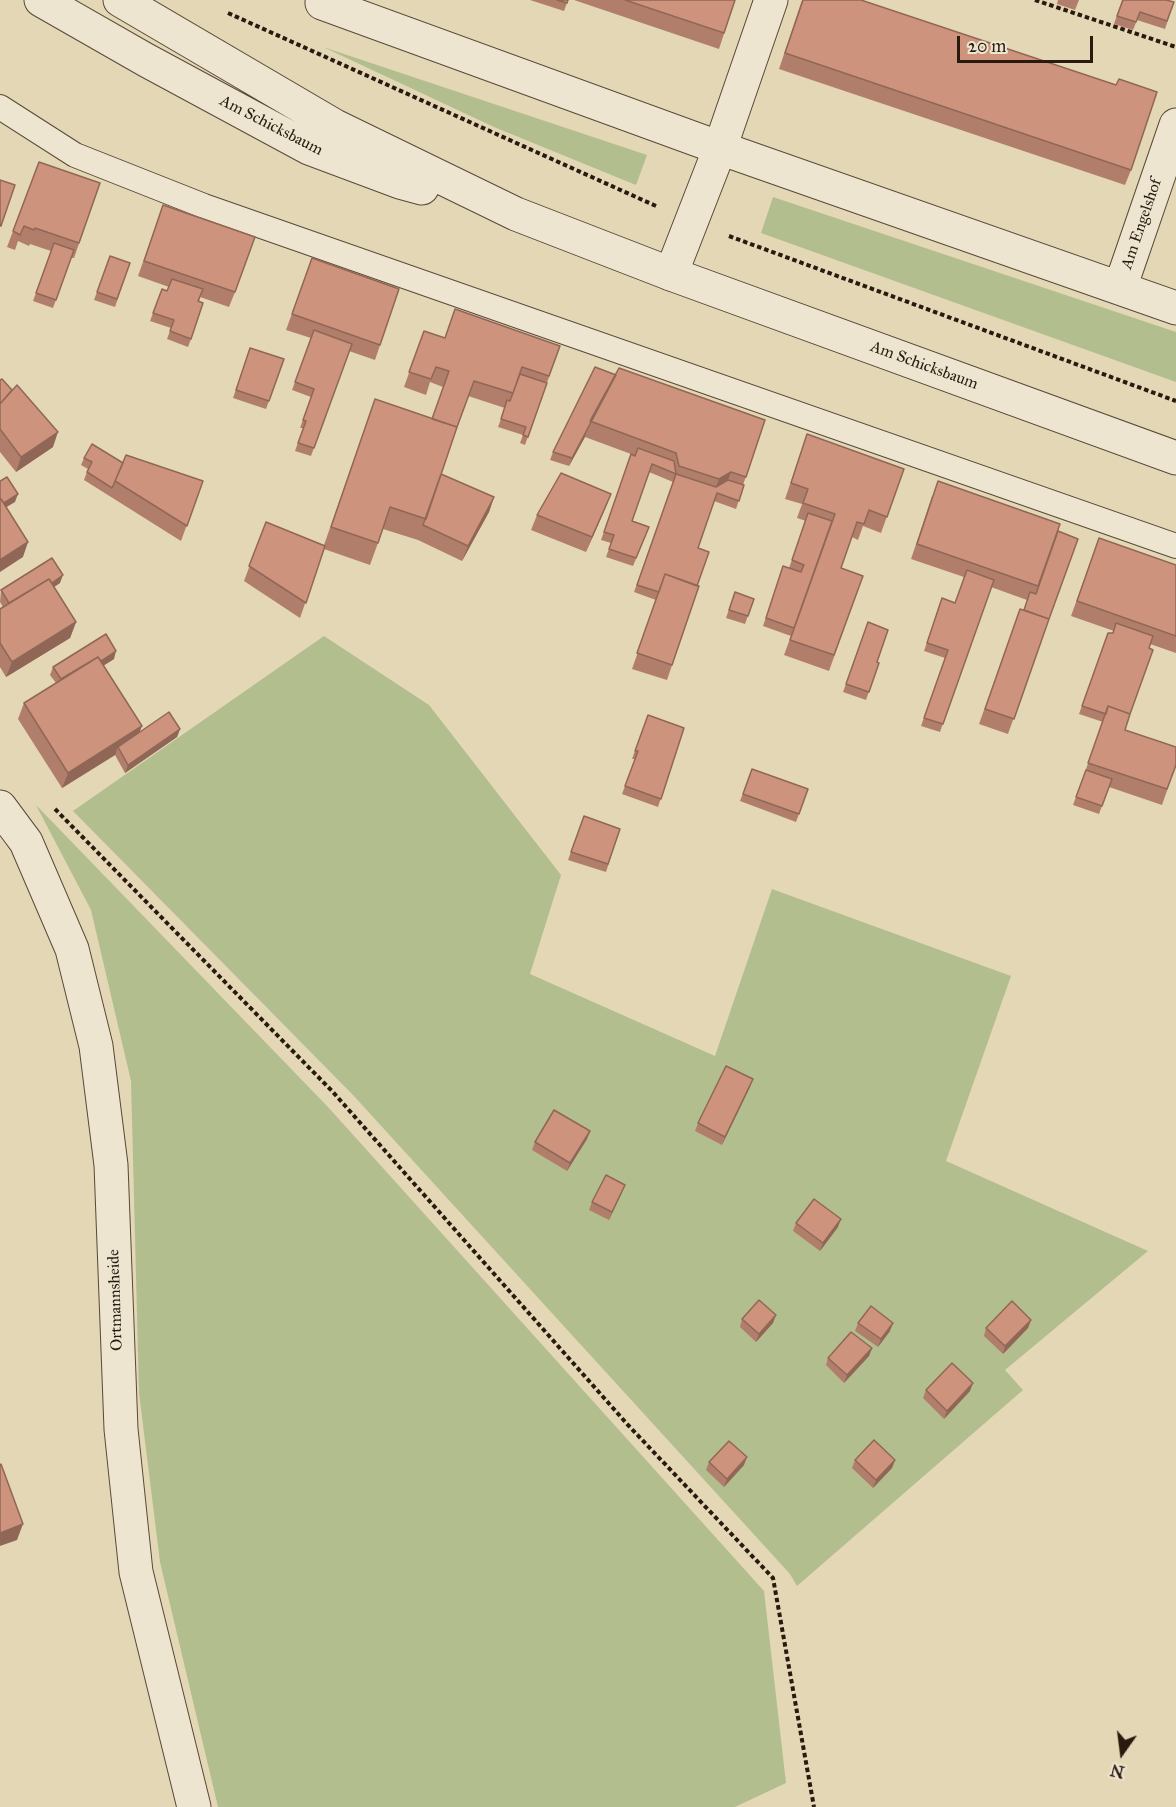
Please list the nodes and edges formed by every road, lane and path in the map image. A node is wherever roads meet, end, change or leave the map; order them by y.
1 (41, 0) edge
2 (120, 0) edge
3 (771, 0) edge
4 (1035, 0) edge
5 (322, 2) edge
6 (1176, 47) edge
7 (0, 107) edge
8 (1176, 125) edge
9 (720, 148) junction
10 (516, 214) junction
11 (671, 274) junction
12 (1120, 288) junction
13 (1176, 308) edge
14 (1176, 458) edge
15 (1176, 546) edge
16 (1, 808) edge
17 (194, 1807) edge
18 (814, 1807) edge

1 - 10 street, Am Schicksbaum
2 - 10 street, Am Schicksbaum
3 - 9 street
4 - 6 path
5 - 9 street
7 - 15 lane
8 - 12 street, Am Engelshof
9 - 11 street
9 - 12 street
10 - 11 street, Am Schicksbaum
11 - 14 street, Am Schicksbaum
12 - 13 street
16 - 17 street, Ortmannsheide
16 - 18 path

